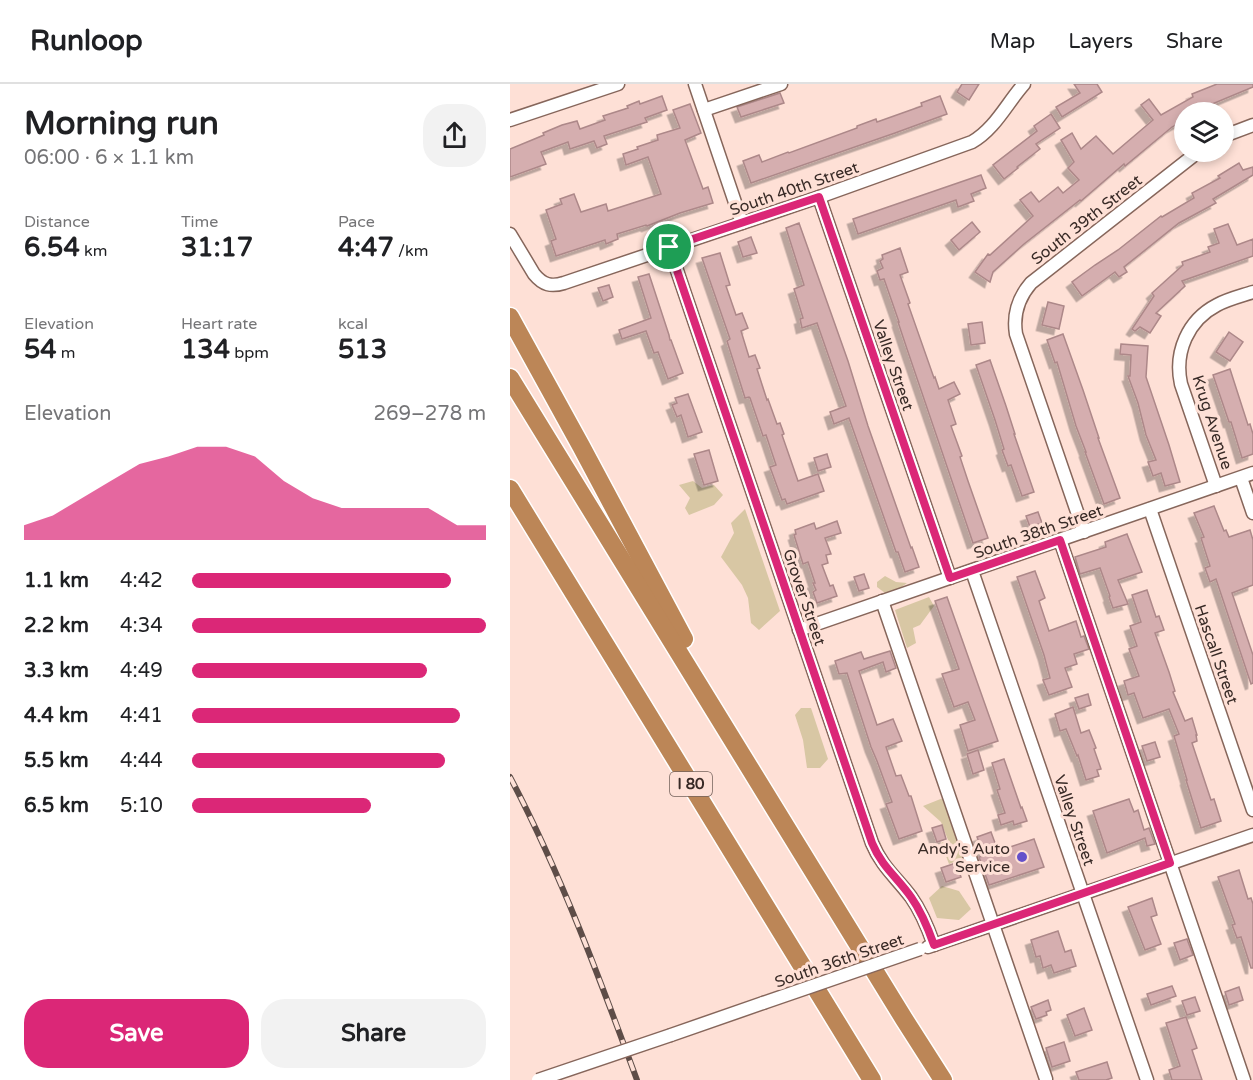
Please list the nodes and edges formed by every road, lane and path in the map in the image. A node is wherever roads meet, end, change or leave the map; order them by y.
1 (618, 84) edge
2 (695, 84) edge
3 (781, 84) edge
4 (1024, 84) edge
5 (704, 110) junction
6 (510, 120) edge
7 (1253, 124) edge
8 (1234, 132) edge
9 (1185, 162) edge
10 (819, 197) junction
11 (742, 223) junction
12 (510, 234) edge
13 (669, 247) junction
14 (1253, 292) edge
15 (510, 317) edge
16 (510, 378) edge
17 (1247, 476) edge
18 (1216, 486) junction
19 (510, 489) edge
20 (1150, 509) junction
21 (1253, 513) edge
22 (1084, 532) junction
23 (1060, 540) junction
24 (972, 571) junction
25 (950, 578) junction
26 (882, 601) junction
27 (799, 630) junction
28 (747, 763) junction
29 (1253, 810) edge
30 (1253, 835) edge
31 (1170, 863) junction
32 (1083, 893) junction
33 (993, 924) junction
34 (934, 945) junction
35 (1046, 1079) edge
36 (538, 1080) edge
37 (872, 1080) edge
38 (941, 1080) edge
39 (1147, 1080) edge
40 (1244, 1080) edge

1 - 6 street
2 - 5 street
3 - 5 street
4 - 10 street, South 40th Street
5 - 11 street
7 - 8 street
9 - 22 street, South 39th Street
10 - 11 street, South 40th Street
10 - 25 street, Valley Street
11 - 13 street, South 40th Street
12 - 13 street, South 40th Street
13 - 27 street, Grover Street
14 - 18 street, Krug Avenue
15 - 28 highway
16 - 28 highway
17 - 18 street, South 38th Street
17 - 21 street
18 - 20 street, South 38th Street
19 - 37 highway, I 80
20 - 22 street, South 38th Street
20 - 29 street, Hascall Street
22 - 23 street, South 38th Street
23 - 24 street, South 38th Street
23 - 31 street
24 - 25 street, South 38th Street
24 - 32 street, Valley Street
25 - 26 street, South 38th Street
26 - 27 street, South 38th Street
26 - 33 street
27 - 34 street, Grover Street
28 - 38 highway
30 - 31 street, South 36th Street
31 - 32 street, South 36th Street
31 - 40 street
32 - 33 street, South 36th Street
32 - 39 street, Valley Street
33 - 34 street, South 36th Street
33 - 35 street
34 - 36 street, South 36th Street, bridge

